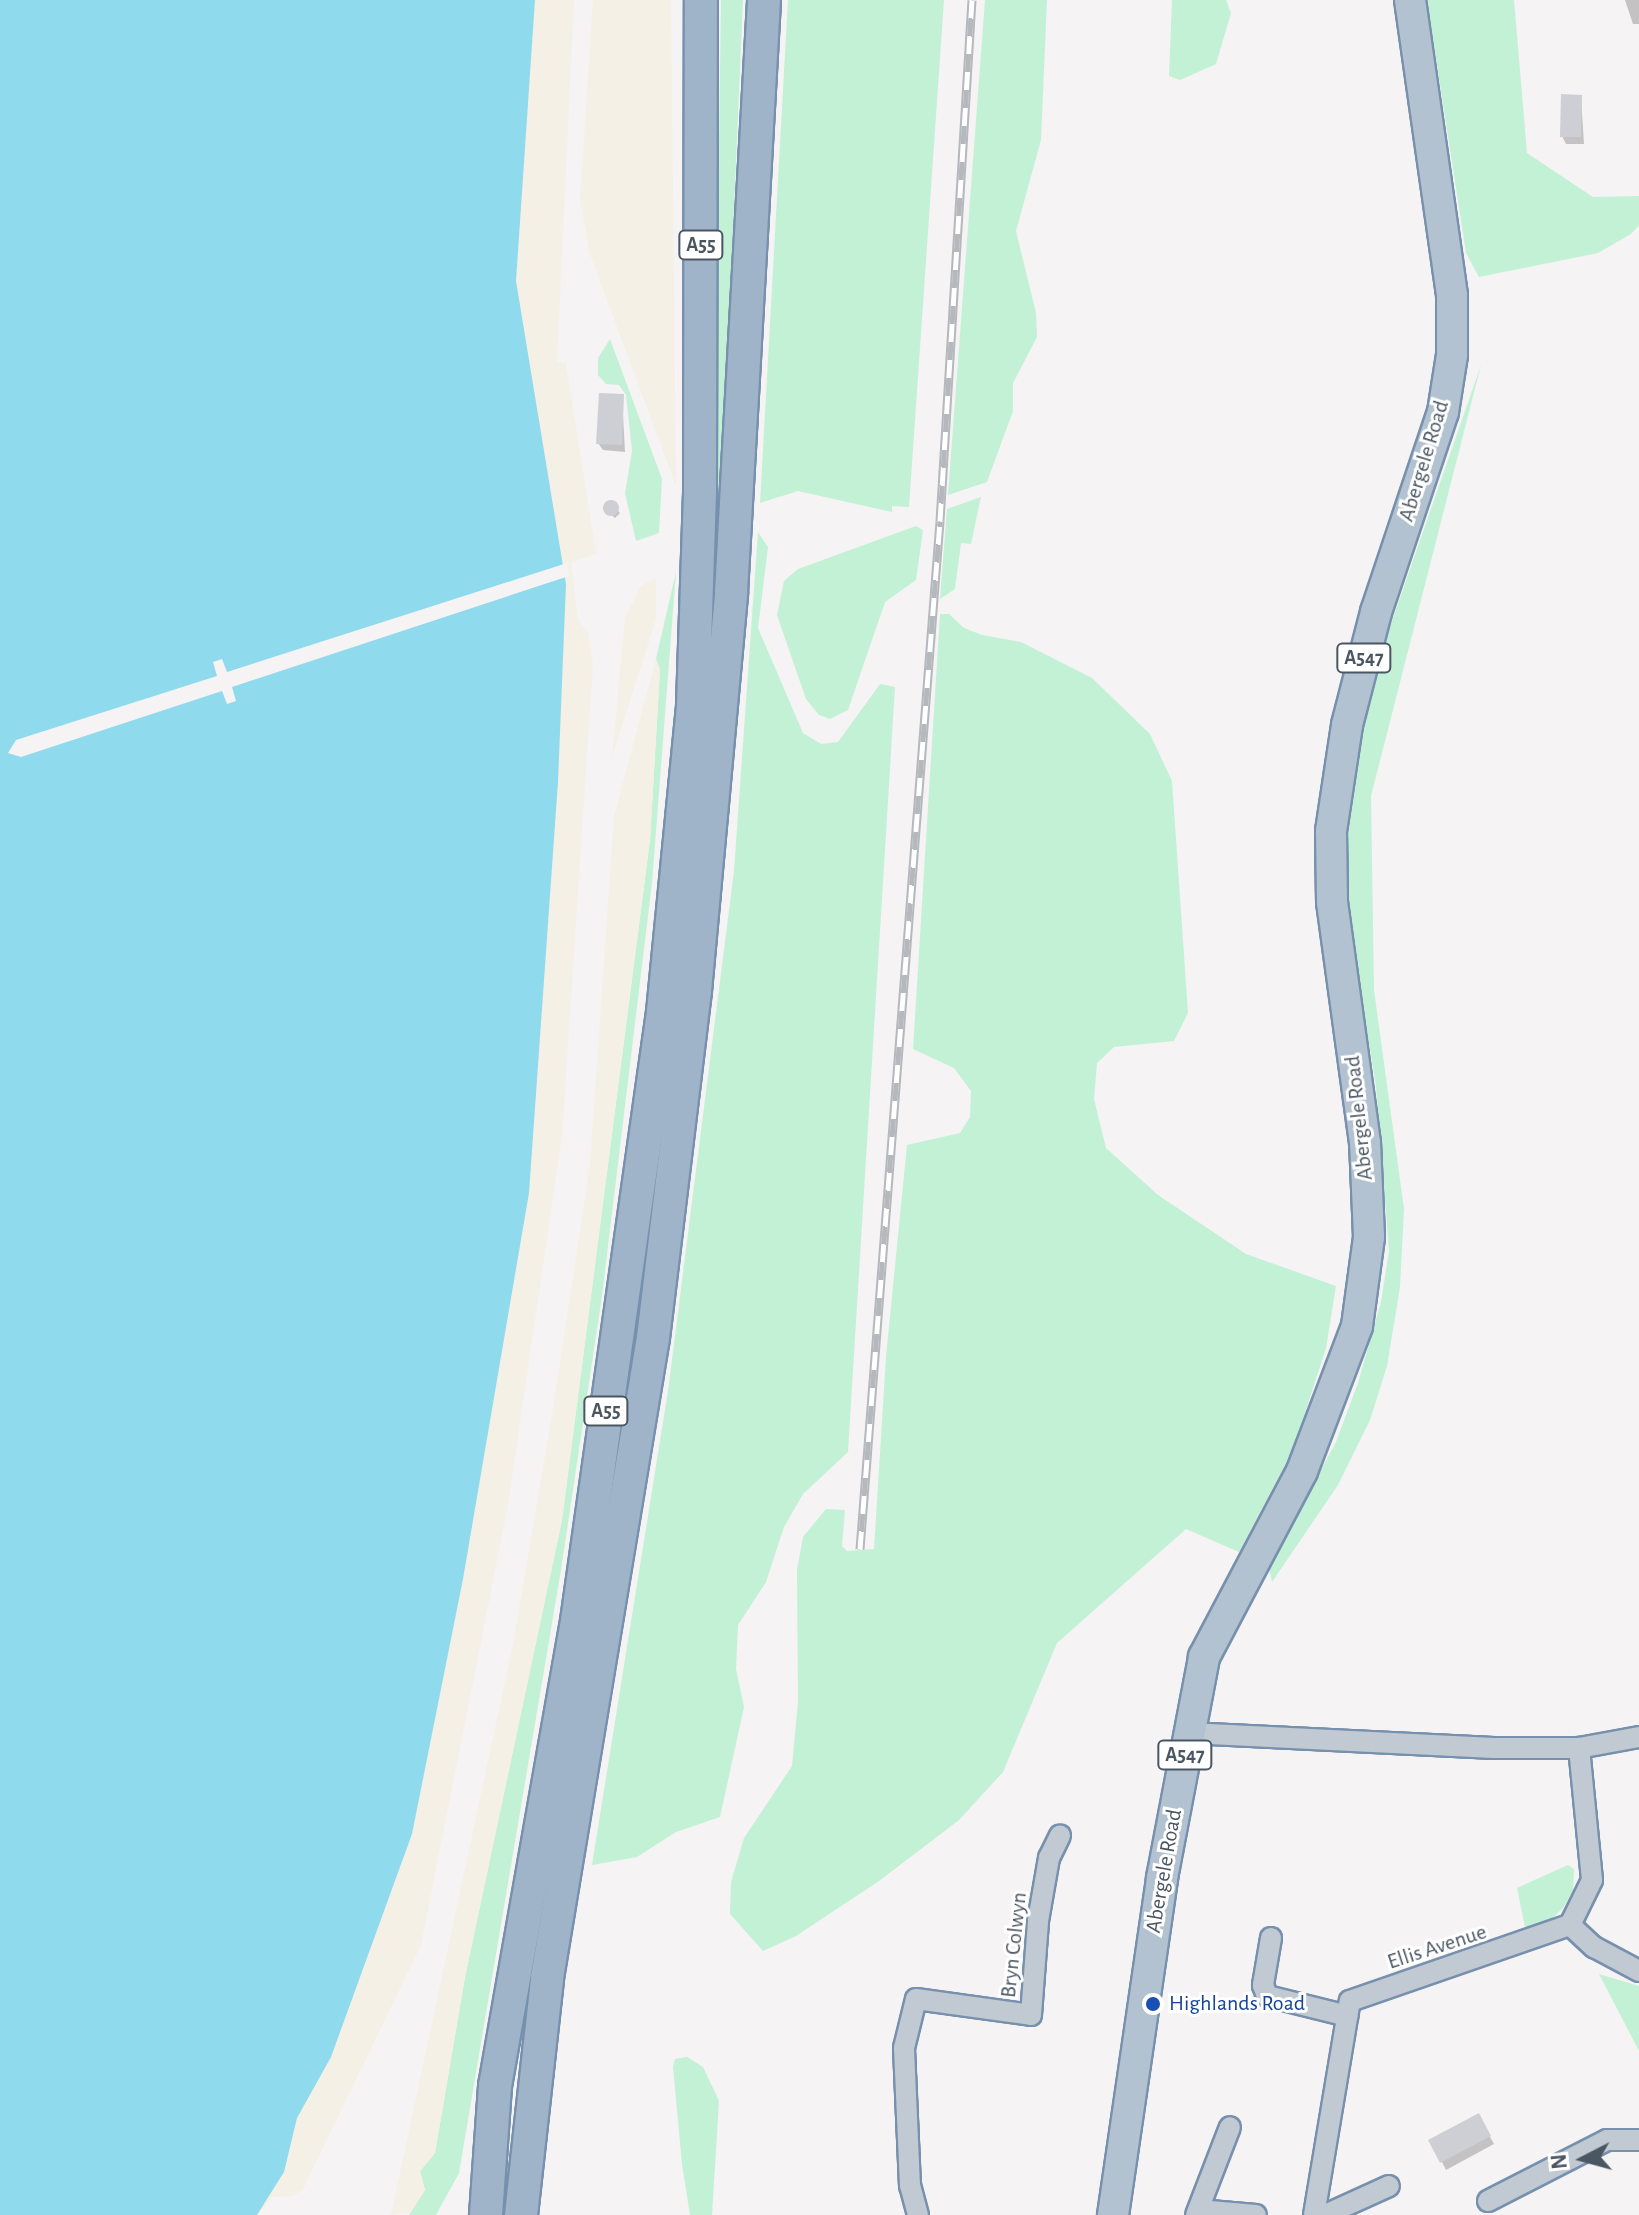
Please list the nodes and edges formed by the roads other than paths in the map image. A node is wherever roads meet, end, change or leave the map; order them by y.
1 (701, 0) edge
2 (764, 0) edge
3 (1410, 0) edge
4 (1189, 1733) junction
5 (1639, 1737) edge
6 (1579, 1748) junction
7 (1060, 1835) dead end
8 (1570, 1925) junction
9 (1271, 1938) dead end
10 (1639, 1971) edge
11 (1348, 2016) junction
12 (1230, 2127) dead end
13 (1639, 2140) edge
14 (1389, 2186) dead end
15 (1488, 2201) dead end
16 (1198, 2212) edge
17 (486, 2215) edge
18 (521, 2215) edge
19 (918, 2215) edge
20 (1113, 2215) edge
21 (1256, 2215) edge
22 (1314, 2215) edge
23 (1325, 2215) edge

1 - 17 highway, A55
2 - 18 highway, A55
3 - 4 main road, Abergele Road / A547
4 - 6 street
4 - 20 main road, Abergele Road / A547
5 - 6 street
6 - 8 street
7 - 19 street, Bryn Colwyn
8 - 10 street
8 - 11 street, Ellis Avenue
9 - 11 street
11 - 22 street
12 - 16 street
13 - 15 street
14 - 23 street
16 - 21 street

